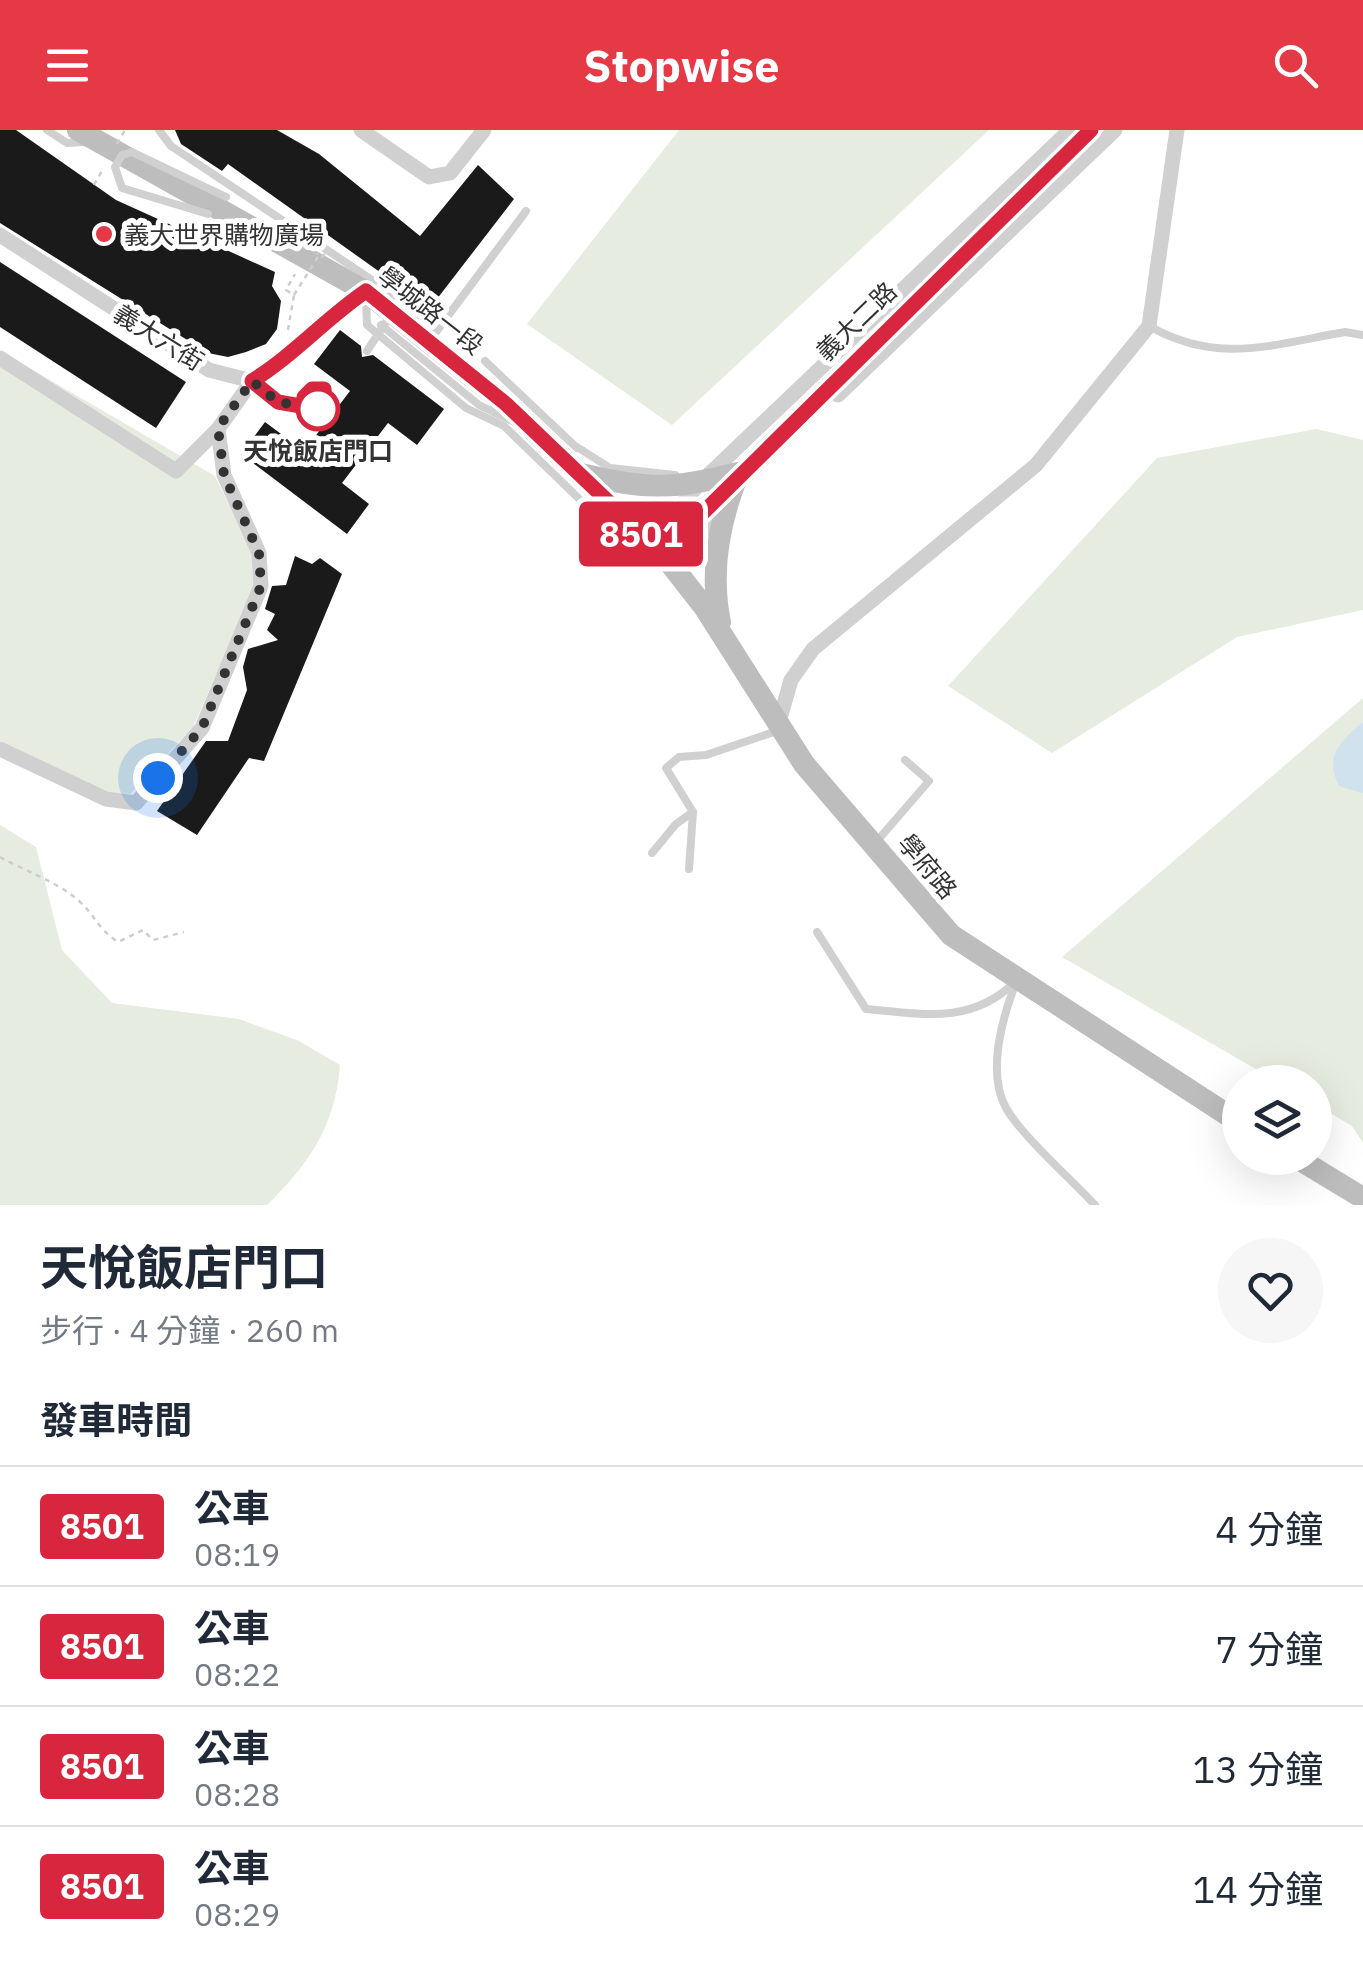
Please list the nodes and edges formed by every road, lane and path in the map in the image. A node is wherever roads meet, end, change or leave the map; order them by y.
1 (47, 130) edge
2 (159, 130) edge
3 (360, 130) edge
4 (484, 130) edge
5 (1070, 130) edge
6 (1091, 130) edge
7 (1116, 130) edge
8 (1177, 130) edge
9 (91, 133) edge
10 (526, 211) dead end
11 (220, 214) junction
12 (0, 236) edge
13 (216, 245) dead end
14 (317, 246) dead end
15 (323, 252) junction
16 (299, 269) dead end
17 (370, 287) junction
18 (408, 290) dead end
19 (294, 295) junction
20 (381, 326) junction
21 (1149, 326) junction
22 (288, 330) dead end
23 (1363, 334) edge
24 (429, 342) junction
25 (368, 351) dead end
26 (0, 358) edge
27 (484, 361) dead end
28 (252, 381) junction
29 (305, 408) dead end
30 (218, 428) junction
31 (534, 432) junction
32 (577, 447) junction
33 (730, 468) junction
34 (576, 472) junction
35 (700, 483) junction
36 (726, 506) junction
37 (662, 553) junction
38 (723, 635) junction
39 (780, 726) junction
40 (0, 749) edge
41 (905, 760) dead end
42 (693, 812) junction
43 (874, 844) junction
44 (652, 853) dead end
45 (0, 857) edge
46 (689, 868) dead end
47 (184, 932) dead end
48 (817, 932) dead end
49 (1017, 980) junction
50 (1222, 1111) edge
51 (1325, 1175) edge
52 (1363, 1198) edge
53 (1095, 1205) edge

1 - 9 lane
2 - 15 lane
3 - 4 street
5 - 33 street
6 - 33 main road, 義大二路
7 - 36 street
8 - 21 street
9 - 11 main road, 學城路一段
10 - 24 lane
11 - 11 lane, bridge
11 - 13 path
11 - 17 main road, 學城路一段
12 - 28 street, 義大六街
14 - 15 path, bridge
15 - 17 lane
15 - 19 path, bridge
16 - 19 path
17 - 24 main road, 學城路一段
17 - 28 street
17 - 37 lane
18 - 20 lane, bridge
19 - 22 path
20 - 25 lane, bridge
20 - 31 lane
21 - 23 lane
21 - 39 street
24 - 31 main road, 學城路一段
26 - 30 street
27 - 32 lane
28 - 29 lane
28 - 30 street
30 - 40 street
31 - 34 main road, 學城路一段
32 - 33 lane
32 - 34 lane
33 - 35 main road
33 - 36 main road
33 - 37 main road, 義大二路
34 - 35 main road
34 - 37 main road, 學城路一段
35 - 37 street
36 - 37 street
36 - 38 main road
37 - 38 main road, 學府路
38 - 39 main road, 學府路
39 - 42 lane
39 - 43 main road, 學府路
41 - 43 lane
42 - 44 lane
42 - 46 lane
43 - 49 main road, 學府路
45 - 47 path
48 - 49 lane
49 - 50 main road, 學府路
49 - 53 lane
51 - 52 main road

